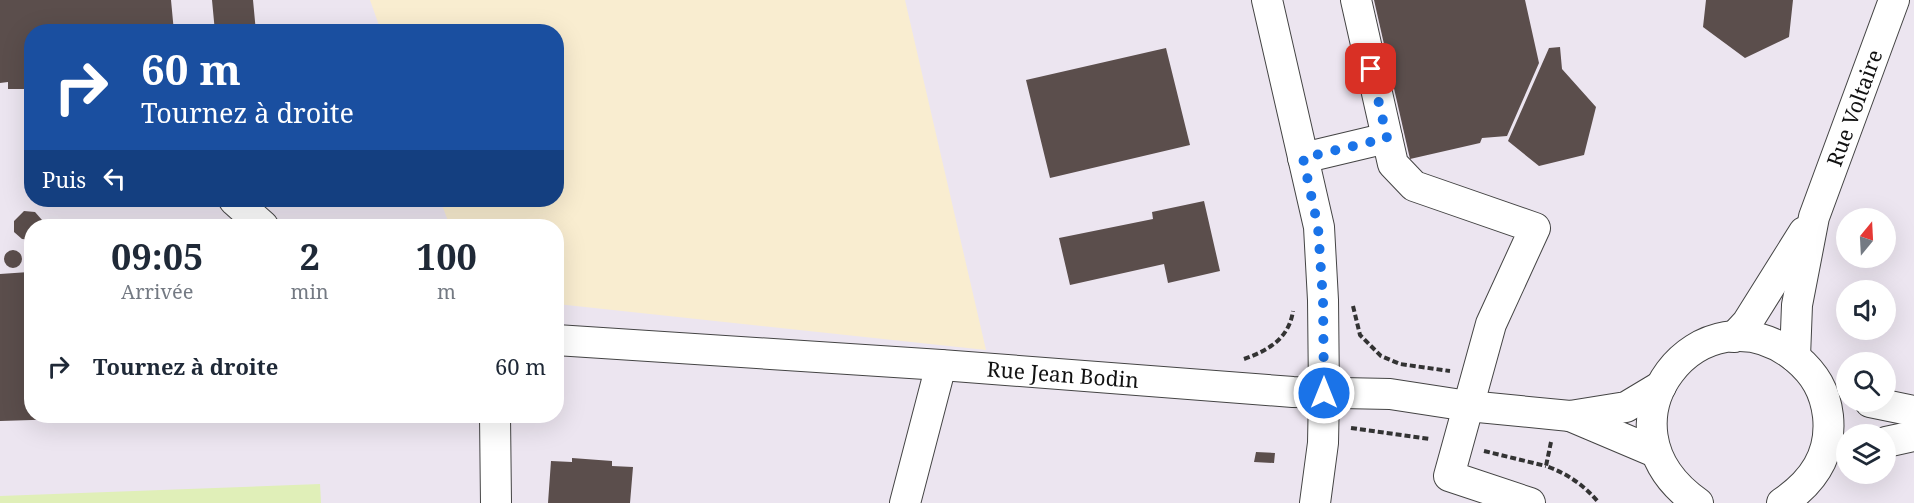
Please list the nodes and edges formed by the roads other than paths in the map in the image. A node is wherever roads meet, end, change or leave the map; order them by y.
1 (1267, 0) edge
2 (1356, 0) edge
3 (1894, 0) edge
4 (1387, 138) junction
5 (1303, 158) junction
6 (242, 207) edge
7 (1814, 217) junction
8 (255, 219) edge
9 (1734, 337) junction
10 (564, 341) edge
11 (1795, 357) junction
12 (941, 365) junction
13 (1661, 386) junction
14 (1324, 393) junction
15 (1834, 394) edge
16 (1468, 406) junction
17 (1896, 407) edge
18 (1914, 411) edge
19 (495, 423) edge
20 (1561, 424) junction
21 (1914, 436) edge
22 (1896, 440) edge
23 (1655, 452) junction
24 (1835, 456) edge
25 (1684, 498) edge
26 (496, 503) edge
27 (905, 503) edge
28 (1315, 503) edge
29 (1530, 503) edge
30 (1782, 503) edge

1 - 5 street
2 - 4 street
3 - 7 street, Rue Voltaire
4 - 5 street
4 - 16 street
5 - 14 street
6 - 8 street
7 - 9 street, Rue Voltaire
7 - 11 street, Rue Voltaire
9 - 11 street
9 - 13 street
10 - 12 street, Rue Jean Bodin
11 - 15 street
12 - 14 street, Rue Jean Bodin
12 - 27 street
13 - 20 street, Rue Jean Bodin
13 - 23 street
14 - 16 street, Rue Jean Bodin
14 - 28 street
15 - 24 street
16 - 20 street, Rue Jean Bodin
16 - 29 street
17 - 18 street
19 - 26 street
20 - 23 street, Rue Jean Bodin
21 - 22 street
23 - 25 street
24 - 30 street

